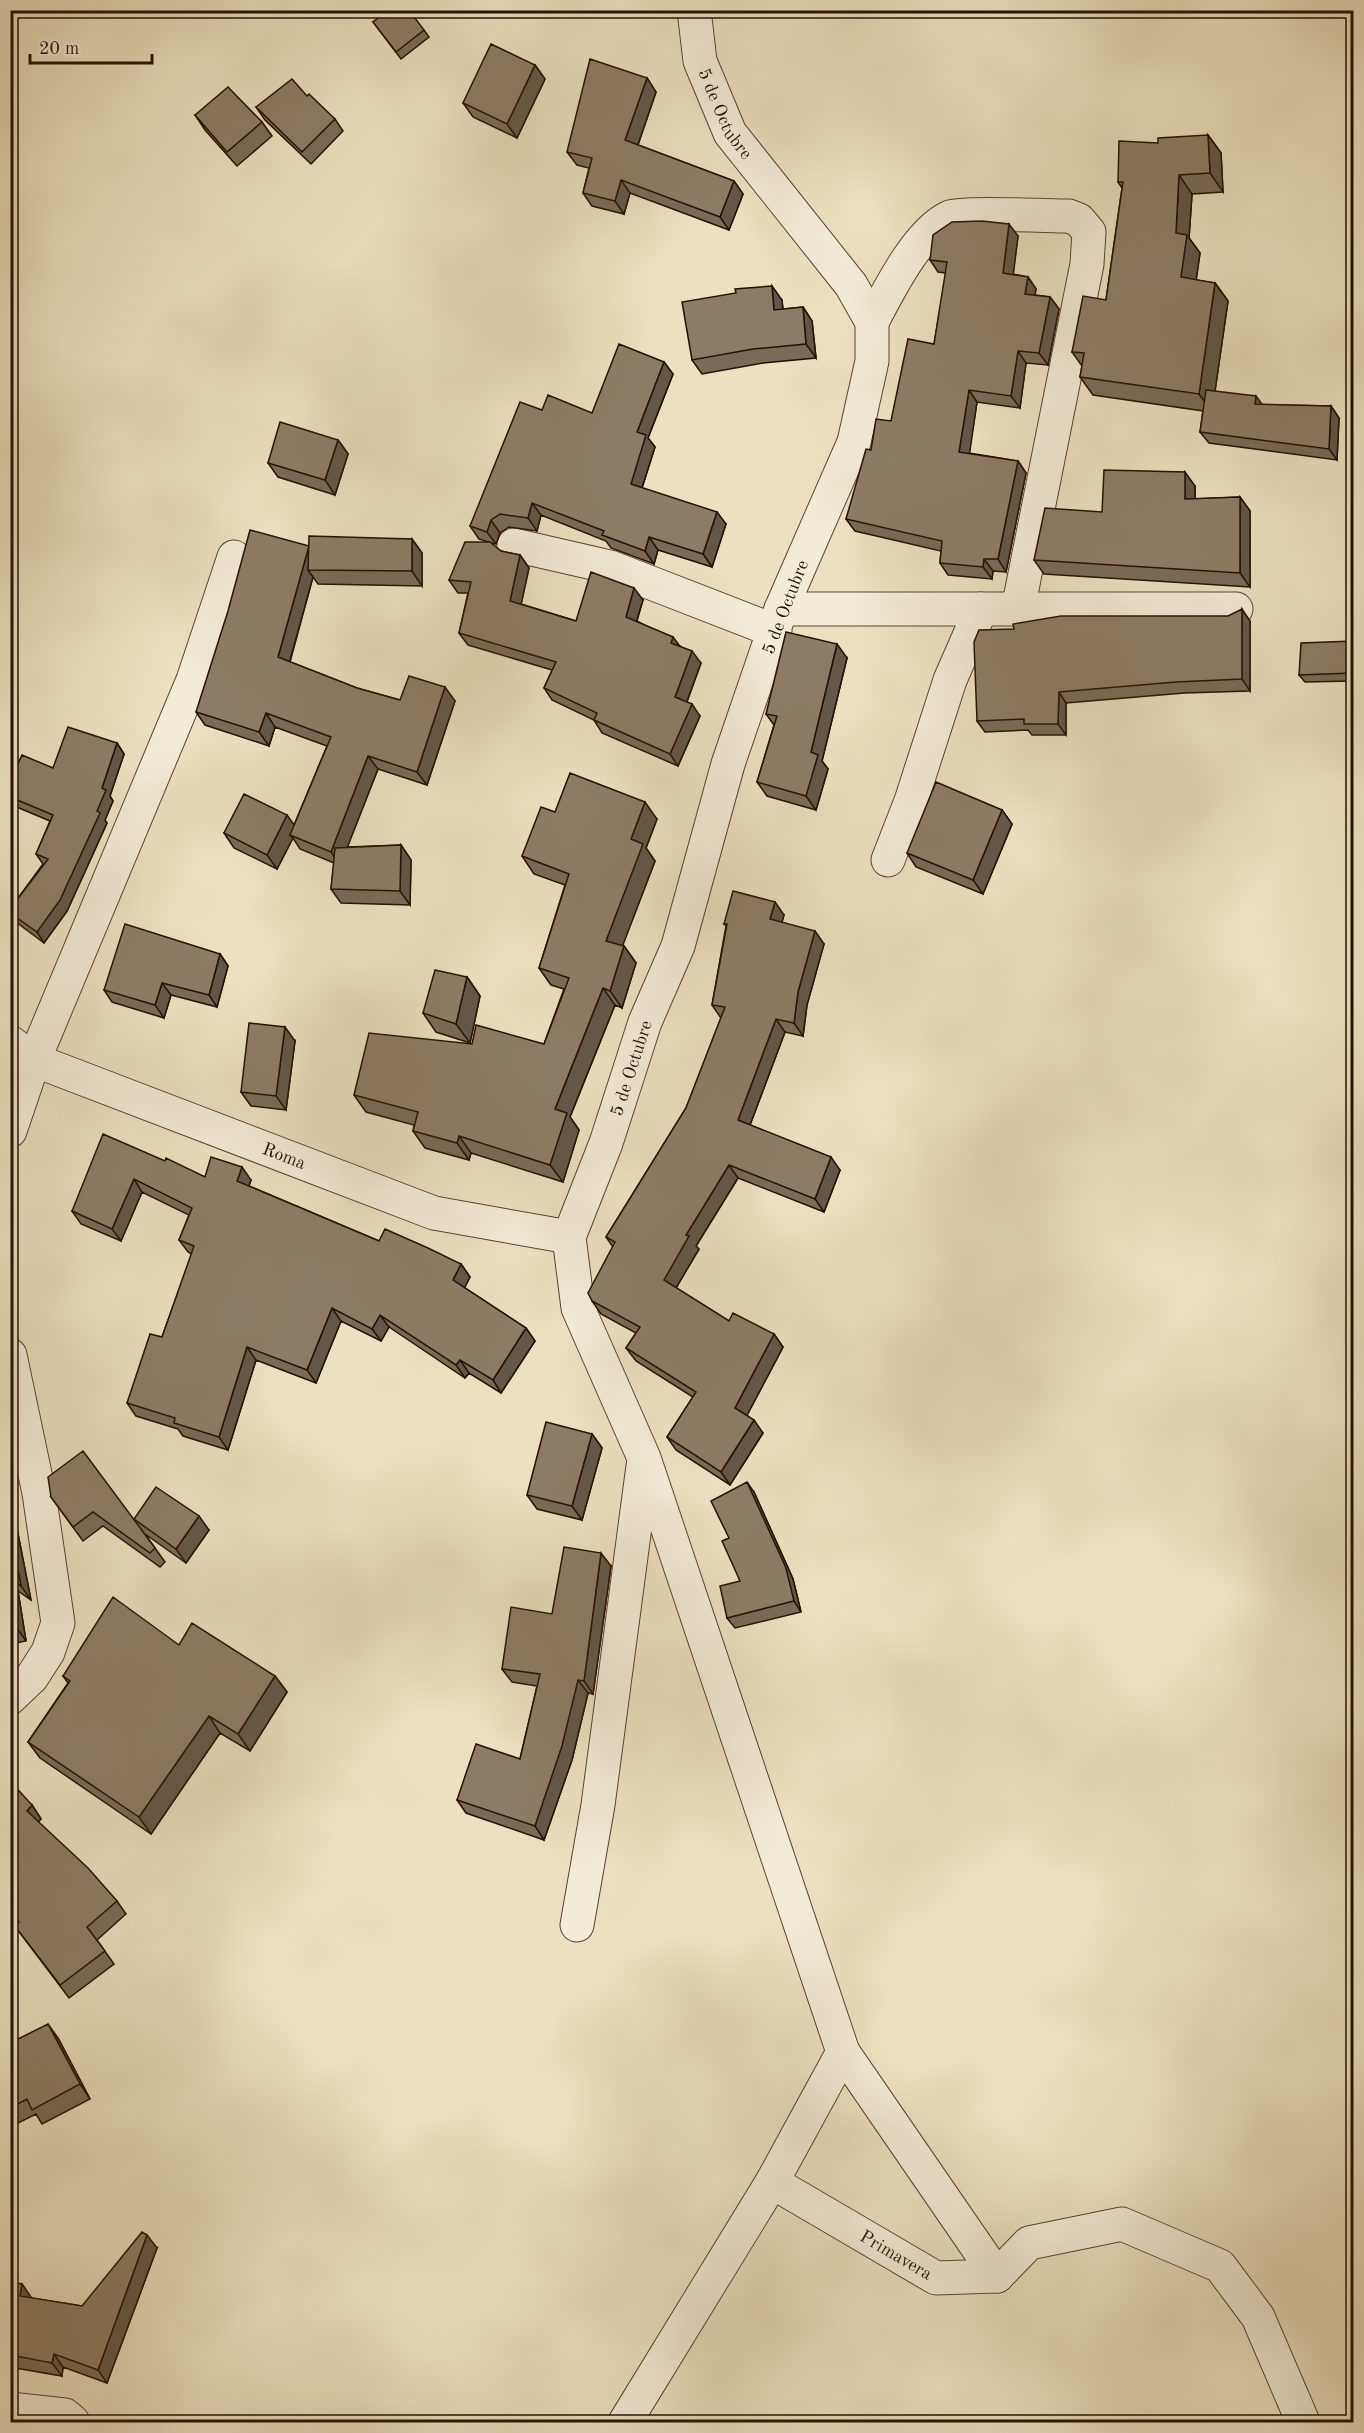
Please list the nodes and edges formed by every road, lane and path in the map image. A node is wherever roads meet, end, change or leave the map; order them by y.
1 (694, 10) edge
2 (872, 322) junction
3 (514, 545) dead end
4 (234, 557) dead end
5 (981, 609) junction
6 (1018, 609) junction
7 (1236, 609) edge
8 (778, 620) junction
9 (888, 860) dead end
10 (22, 1051) edge
11 (10, 1131) edge
12 (569, 1238) junction
13 (10, 1355) edge
14 (644, 1458) junction
15 (10, 1698) edge
16 (577, 1925) dead end
17 (843, 2052) junction
18 (772, 2182) junction
19 (997, 2276) junction
20 (10, 2409) edge
21 (73, 2422) edge
22 (625, 2422) edge
23 (1303, 2422) edge

1 - 2 street, 5 de Octubre
2 - 6 street
2 - 8 street, 5 de Octubre
3 - 8 street
4 - 10 street
5 - 6 street
5 - 8 street
5 - 9 street
6 - 7 street
8 - 12 street, 5 de Octubre
10 - 11 street
10 - 12 street, Roma
12 - 14 street
13 - 15 street
14 - 16 street
14 - 17 street
17 - 18 street
17 - 19 street
18 - 19 street, Primavera
18 - 22 street
19 - 23 street
20 - 21 street

